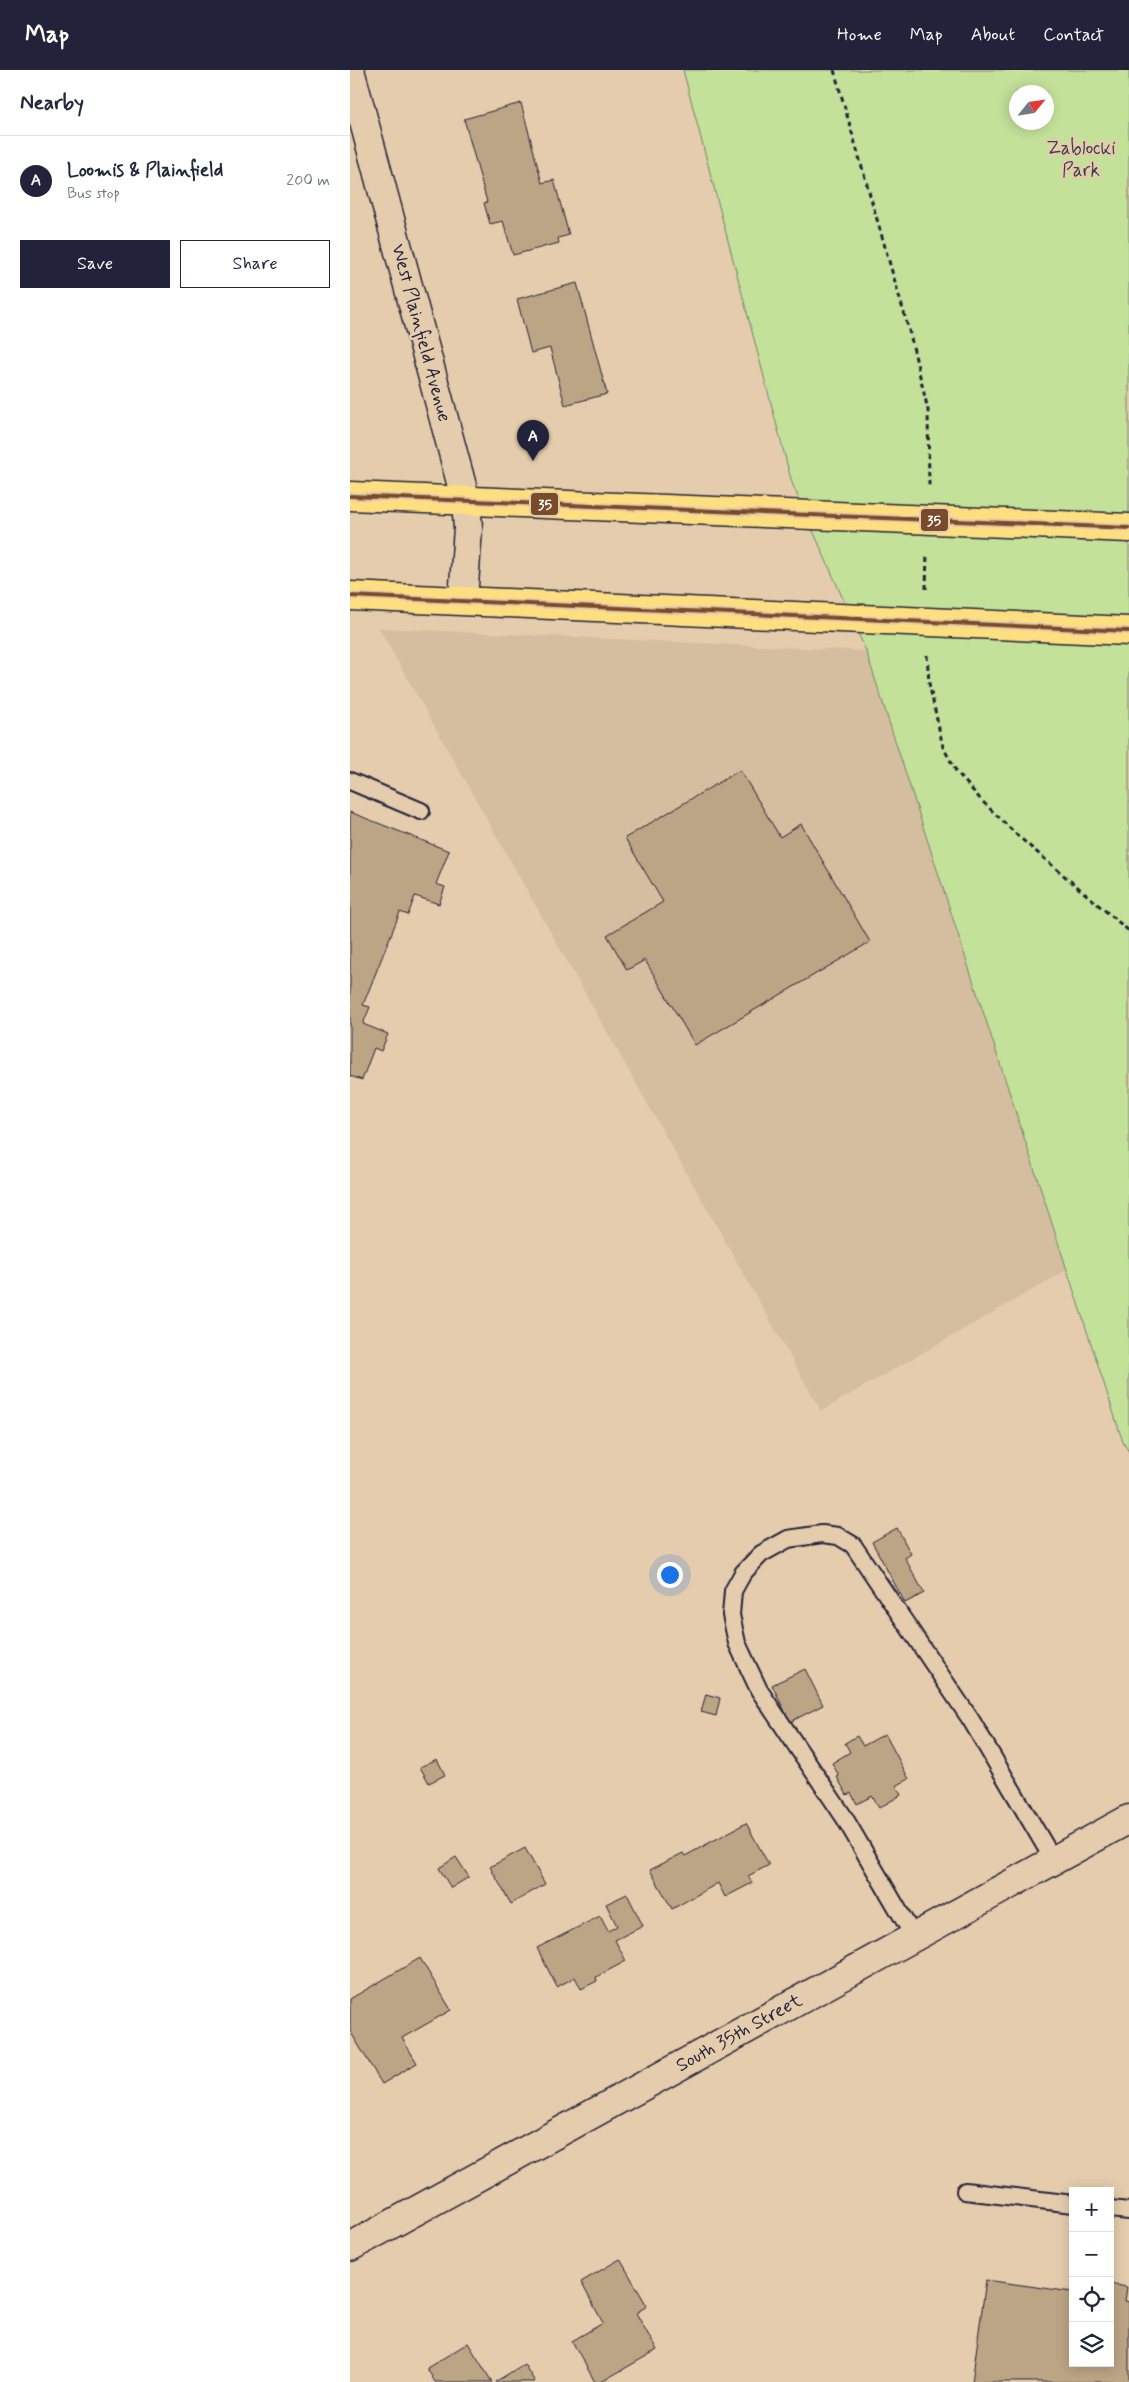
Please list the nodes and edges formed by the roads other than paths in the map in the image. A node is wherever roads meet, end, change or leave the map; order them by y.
1 (350, 70) edge
2 (350, 496) edge
3 (466, 501) junction
4 (1129, 528) edge
5 (350, 596) edge
6 (463, 600) junction
7 (1129, 631) edge
8 (350, 781) edge
9 (422, 811) dead end
10 (1129, 1819) edge
11 (1054, 1860) junction
12 (914, 1937) junction
13 (965, 2191) dead end
14 (1069, 2204) edge
15 (1114, 2209) edge
16 (1129, 2211) edge
17 (350, 2247) edge

1 - 3 street, West Plainfield Avenue
2 - 3 main road
3 - 4 main road
3 - 6 street, West Plainfield Avenue
5 - 6 main road
6 - 7 main road
8 - 9 lane
10 - 11 street, South 35th Street
11 - 12 street, South 35th Street
11 - 12 lane
12 - 17 street, South 35th Street
13 - 14 lane
15 - 16 lane

